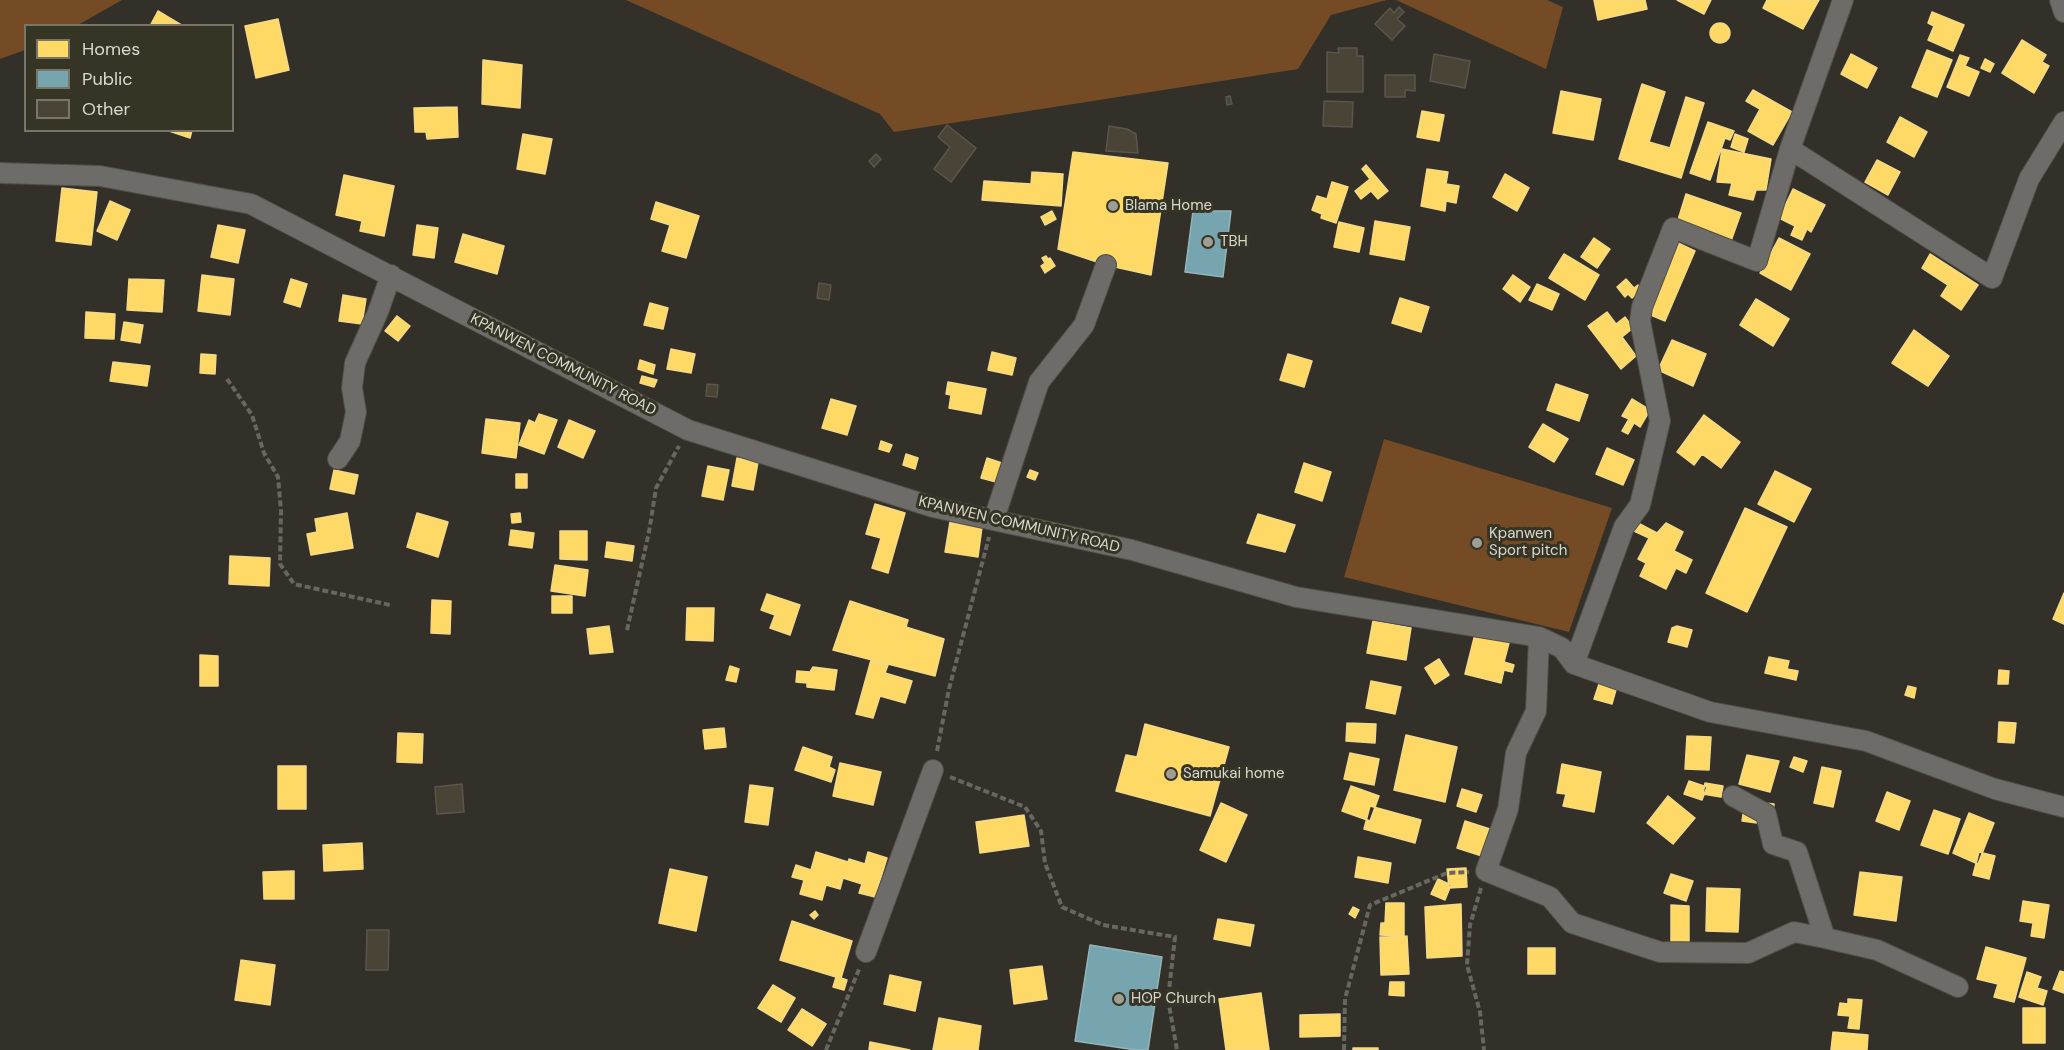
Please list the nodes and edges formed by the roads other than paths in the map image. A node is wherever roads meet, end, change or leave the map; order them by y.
1 (1843, 0) edge
2 (2060, 0) edge
3 (2064, 12) edge
4 (2064, 122) edge
5 (1790, 149) junction
6 (0, 173) edge
7 (1106, 266) dead end
8 (391, 275) junction
9 (338, 459) dead end
10 (994, 519) junction
11 (1539, 637) junction
12 (1574, 664) junction
13 (933, 770) road end
14 (1732, 796) dead end
15 (2064, 807) edge
16 (1825, 938) junction
17 (866, 952) road end
18 (1958, 987) dead end

1 - 5 street
2 - 3 street
4 - 5 street
5 - 12 street
6 - 8 street, KPANWEN COMMUNITY ROAD
7 - 10 street
8 - 9 street
8 - 10 street, KPANWEN COMMUNITY ROAD
10 - 11 street, KPANWEN COMMUNITY ROAD
11 - 12 street, KPANWEN COMMUNITY ROAD
11 - 16 street
12 - 15 street, KPANWEN COMMUNITY ROAD
13 - 17 street
14 - 16 street
16 - 18 street

